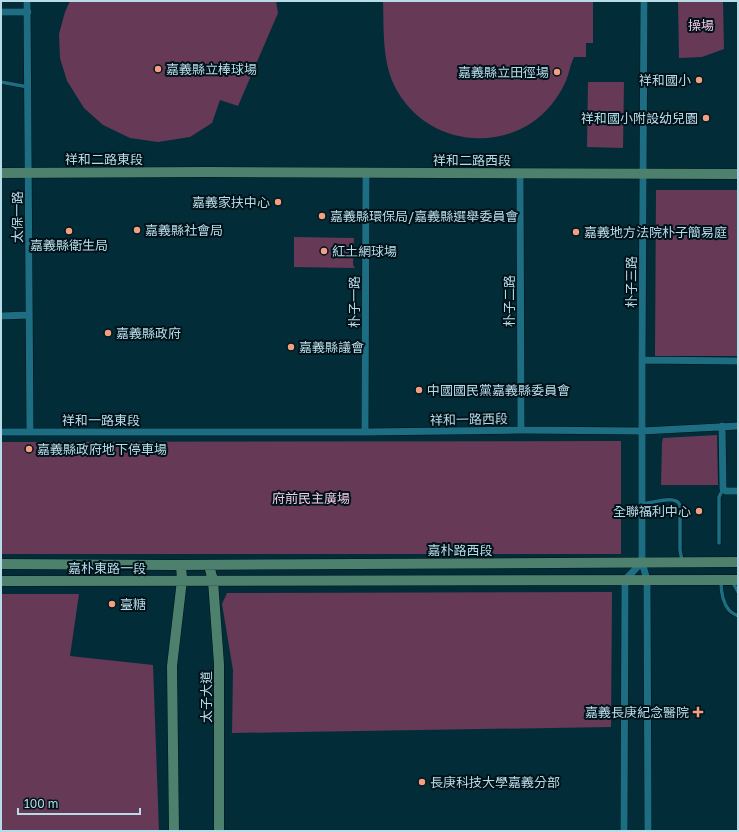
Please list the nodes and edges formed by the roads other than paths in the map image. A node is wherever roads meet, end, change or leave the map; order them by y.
1 (28, 1) edge
2 (644, 1) edge
3 (1, 12) edge
4 (28, 12) junction
5 (1, 82) edge
6 (28, 87) junction
7 (1, 172) edge
8 (28, 172) junction
9 (207, 172) joint
10 (366, 172) junction
11 (520, 173) junction
12 (643, 173) junction
13 (738, 174) edge
14 (29, 315) junction
15 (1, 316) edge
16 (642, 360) junction
17 (738, 361) edge
18 (722, 426) junction
19 (738, 426) edge
20 (522, 430) junction
21 (642, 431) junction
22 (1, 432) edge
23 (30, 432) junction
24 (201, 432) joint
25 (365, 432) junction
26 (723, 489) junction
27 (738, 491) edge
28 (642, 504) junction
29 (719, 543) dead end
30 (642, 562) junction
31 (682, 562) junction
32 (738, 562) edge
33 (1, 564) edge
34 (181, 565) junction
35 (209, 565) junction
36 (182, 580) junction
37 (625, 580) junction
38 (647, 580) junction
39 (730, 580) edge
40 (1, 581) edge
41 (213, 581) junction
42 (738, 592) edge
43 (738, 616) edge
44 (174, 831) edge
45 (219, 831) edge
46 (624, 831) edge
47 (648, 831) edge

1 - 4 street, 太保一路
2 - 12 street, 朴子三路
3 - 4 street
4 - 6 street, 太保一路
5 - 6 lane
6 - 8 street, 太保一路
7 - 8 main road, 祥和二路東段
8 - 9 main road, 祥和二路東段
8 - 14 street, 太保一路
9 - 10 main road, 祥和二路西段
10 - 11 main road, 祥和二路西段
10 - 25 street, 朴子一路
11 - 12 main road, 祥和二路西段
11 - 20 street, 朴子二路
12 - 13 main road, 祥和二路西段
12 - 16 street, 朴子三路
14 - 15 street
14 - 23 street, 太保一路
16 - 17 street
16 - 21 street, 朴子三路
18 - 19 street, 祥和一路西段
18 - 21 street, 祥和一路西段
18 - 26 street
20 - 21 street, 祥和一路西段
20 - 25 street, 祥和一路西段
21 - 28 street, 朴子三路
22 - 23 street, 祥和一路東段
23 - 24 street, 祥和一路東段
24 - 25 street, 祥和一路西段
26 - 27 street
26 - 29 lane
28 - 30 street, 朴子三路
28 - 31 lane
30 - 31 main road, 嘉朴路西段
30 - 35 main road, 嘉朴路西段
30 - 37 street
30 - 38 street, 朴子三路
31 - 32 main road, 嘉朴路西段
33 - 34 main road, 嘉朴東路一段
34 - 35 main road, 嘉朴路西段
34 - 36 main road
35 - 41 main road, 太子大道
36 - 40 main road, 嘉朴東路一段
36 - 41 main road, 嘉朴東路一段
36 - 44 main road
37 - 38 main road
37 - 41 main road
37 - 46 street
38 - 39 main road
38 - 47 street, 朴子三路
39 - 42 lane
39 - 43 lane
41 - 45 main road, 太子大道

